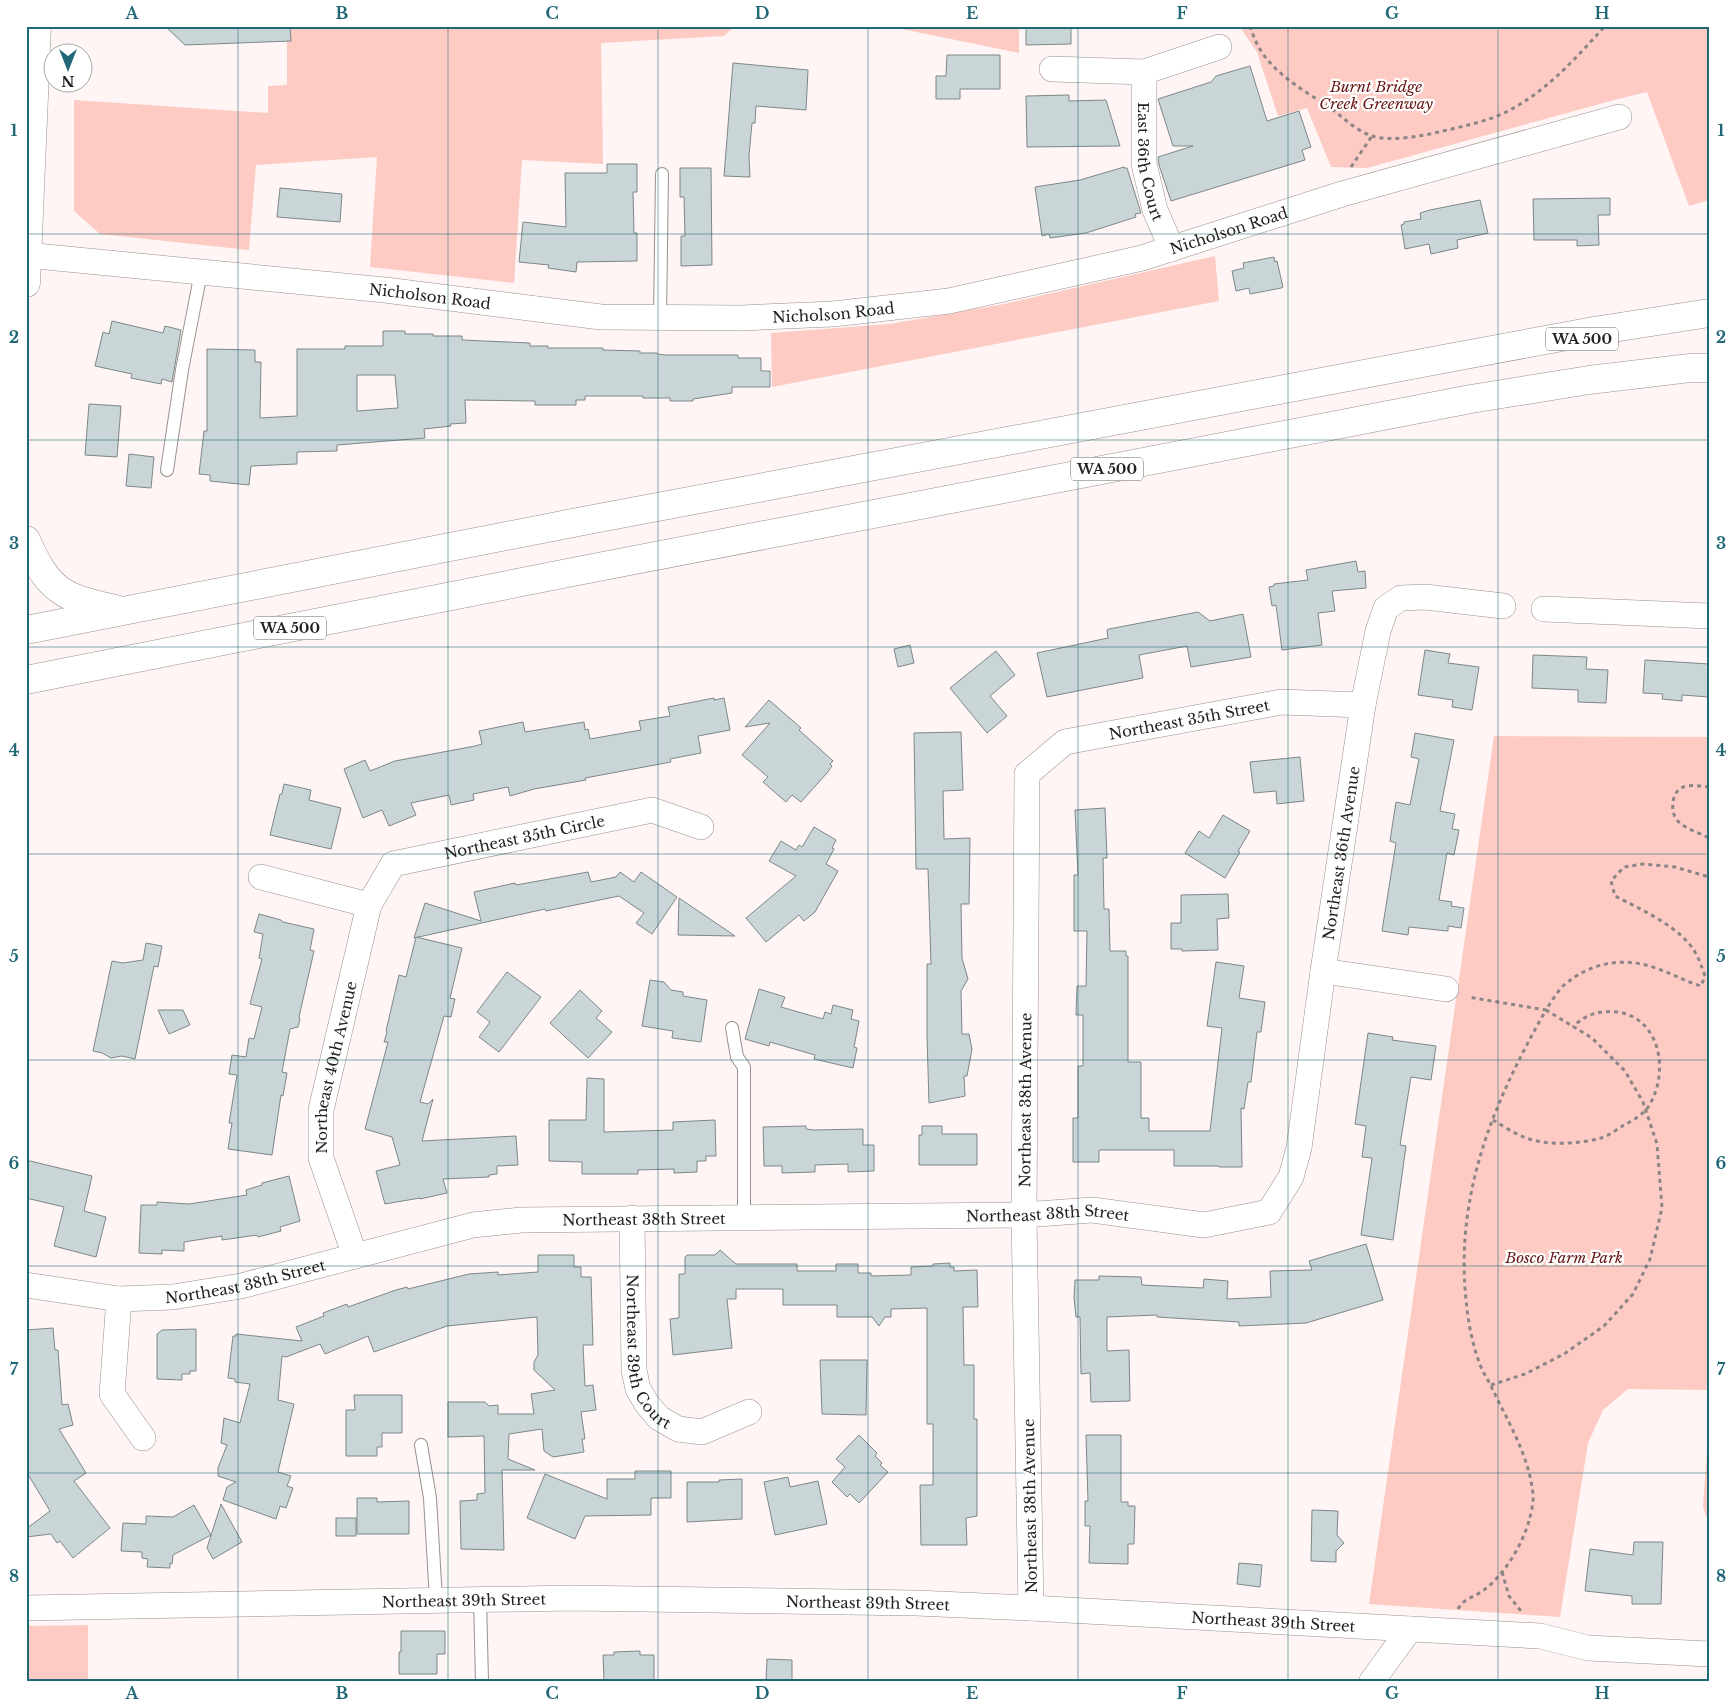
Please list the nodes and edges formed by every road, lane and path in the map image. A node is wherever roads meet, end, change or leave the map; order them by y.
1 (37, 26) edge
2 (1250, 26) edge
3 (1605, 26) edge
4 (1219, 47) dead end
5 (1052, 69) dead end
6 (1144, 72) junction
7 (1619, 117) dead end
8 (662, 174) dead end
9 (1172, 249) junction
10 (27, 255) edge
11 (201, 272) junction
12 (26, 282) edge
13 (1709, 313) edge
14 (660, 318) junction
15 (1709, 320) edge
16 (1454, 357) junction
17 (1709, 368) edge
18 (166, 470) dead end
19 (26, 540) edge
20 (1503, 606) dead end
21 (1544, 609) dead end
22 (124, 610) junction
23 (1709, 616) edge
24 (26, 630) edge
25 (72, 671) junction
26 (26, 680) edge
27 (26, 696) edge
28 (1363, 705) junction
29 (1027, 774) joint
30 (1709, 787) edge
31 (701, 827) dead end
32 (1709, 838) edge
33 (261, 877) dead end
34 (1709, 877) edge
35 (369, 905) junction
36 (1323, 971) junction
37 (1446, 989) joint
38 (1546, 1010) junction
39 (1573, 1027) junction
40 (732, 1028) dead end
41 (1646, 1110) junction
42 (1493, 1120) junction
43 (1269, 1212) joint
44 (1024, 1215) junction
45 (632, 1218) junction
46 (744, 1218) junction
47 (355, 1256) junction
48 (26, 1285) edge
49 (119, 1299) junction
50 (1491, 1385) junction
51 (749, 1412) dead end
52 (143, 1438) dead end
53 (422, 1444) dead end
54 (1502, 1572) junction
55 (436, 1600) junction
56 (480, 1600) junction
57 (26, 1608) edge
58 (1032, 1608) junction
59 (1410, 1629) junction
60 (1444, 1631) junction
61 (1540, 1636) junction
62 (1709, 1654) edge
63 (482, 1681) edge
64 (1372, 1681) edge

1 - 10 main road
2 - 3 path
4 - 6 street
5 - 6 street
6 - 9 street, East 36th Court
7 - 9 street, Nicholson Road
8 - 14 lane
9 - 14 street, Nicholson Road
10 - 11 street, Nicholson Road
10 - 12 main road
11 - 14 street, Nicholson Road
11 - 18 lane
13 - 16 main road
15 - 16 main road, WA 500
16 - 22 main road, WA 500
17 - 25 main road, WA 500
19 - 22 main road
20 - 28 street, Northeast 36th Avenue
21 - 23 street
22 - 24 main road, WA 500
25 - 26 main road, WA 500
25 - 27 main road
28 - 29 street, Northeast 35th Street
28 - 36 street, Northeast 36th Avenue
29 - 44 street, Northeast 38th Avenue
30 - 32 path
31 - 35 street, Northeast 35th Circle
33 - 35 street
34 - 38 path
35 - 47 street, Northeast 40th Avenue
36 - 37 street
36 - 43 street, Northeast 36th Avenue
37 - 38 path
38 - 39 path
38 - 42 path
39 - 41 path
39 - 41 path
40 - 46 lane
41 - 42 path
41 - 50 path
42 - 50 path
43 - 44 street, Northeast 38th Street
44 - 46 street, Northeast 38th Street
44 - 58 street, Northeast 38th Avenue
45 - 46 street, Northeast 38th Street
45 - 47 street, Northeast 38th Street
45 - 51 street, Northeast 39th Court
47 - 49 street, Northeast 38th Street
48 - 49 street, Northeast 38th Street
49 - 52 street
50 - 54 path
53 - 55 lane
54 - 60 path
54 - 61 path
55 - 56 street, Northeast 39th Street
55 - 57 street, Northeast 39th Street
56 - 58 street, Northeast 39th Street
56 - 63 lane
58 - 59 street, Northeast 39th Street
59 - 60 street, Northeast 39th Street
59 - 64 street
60 - 61 street, Northeast 39th Street
61 - 62 street, Northeast 39th Street

